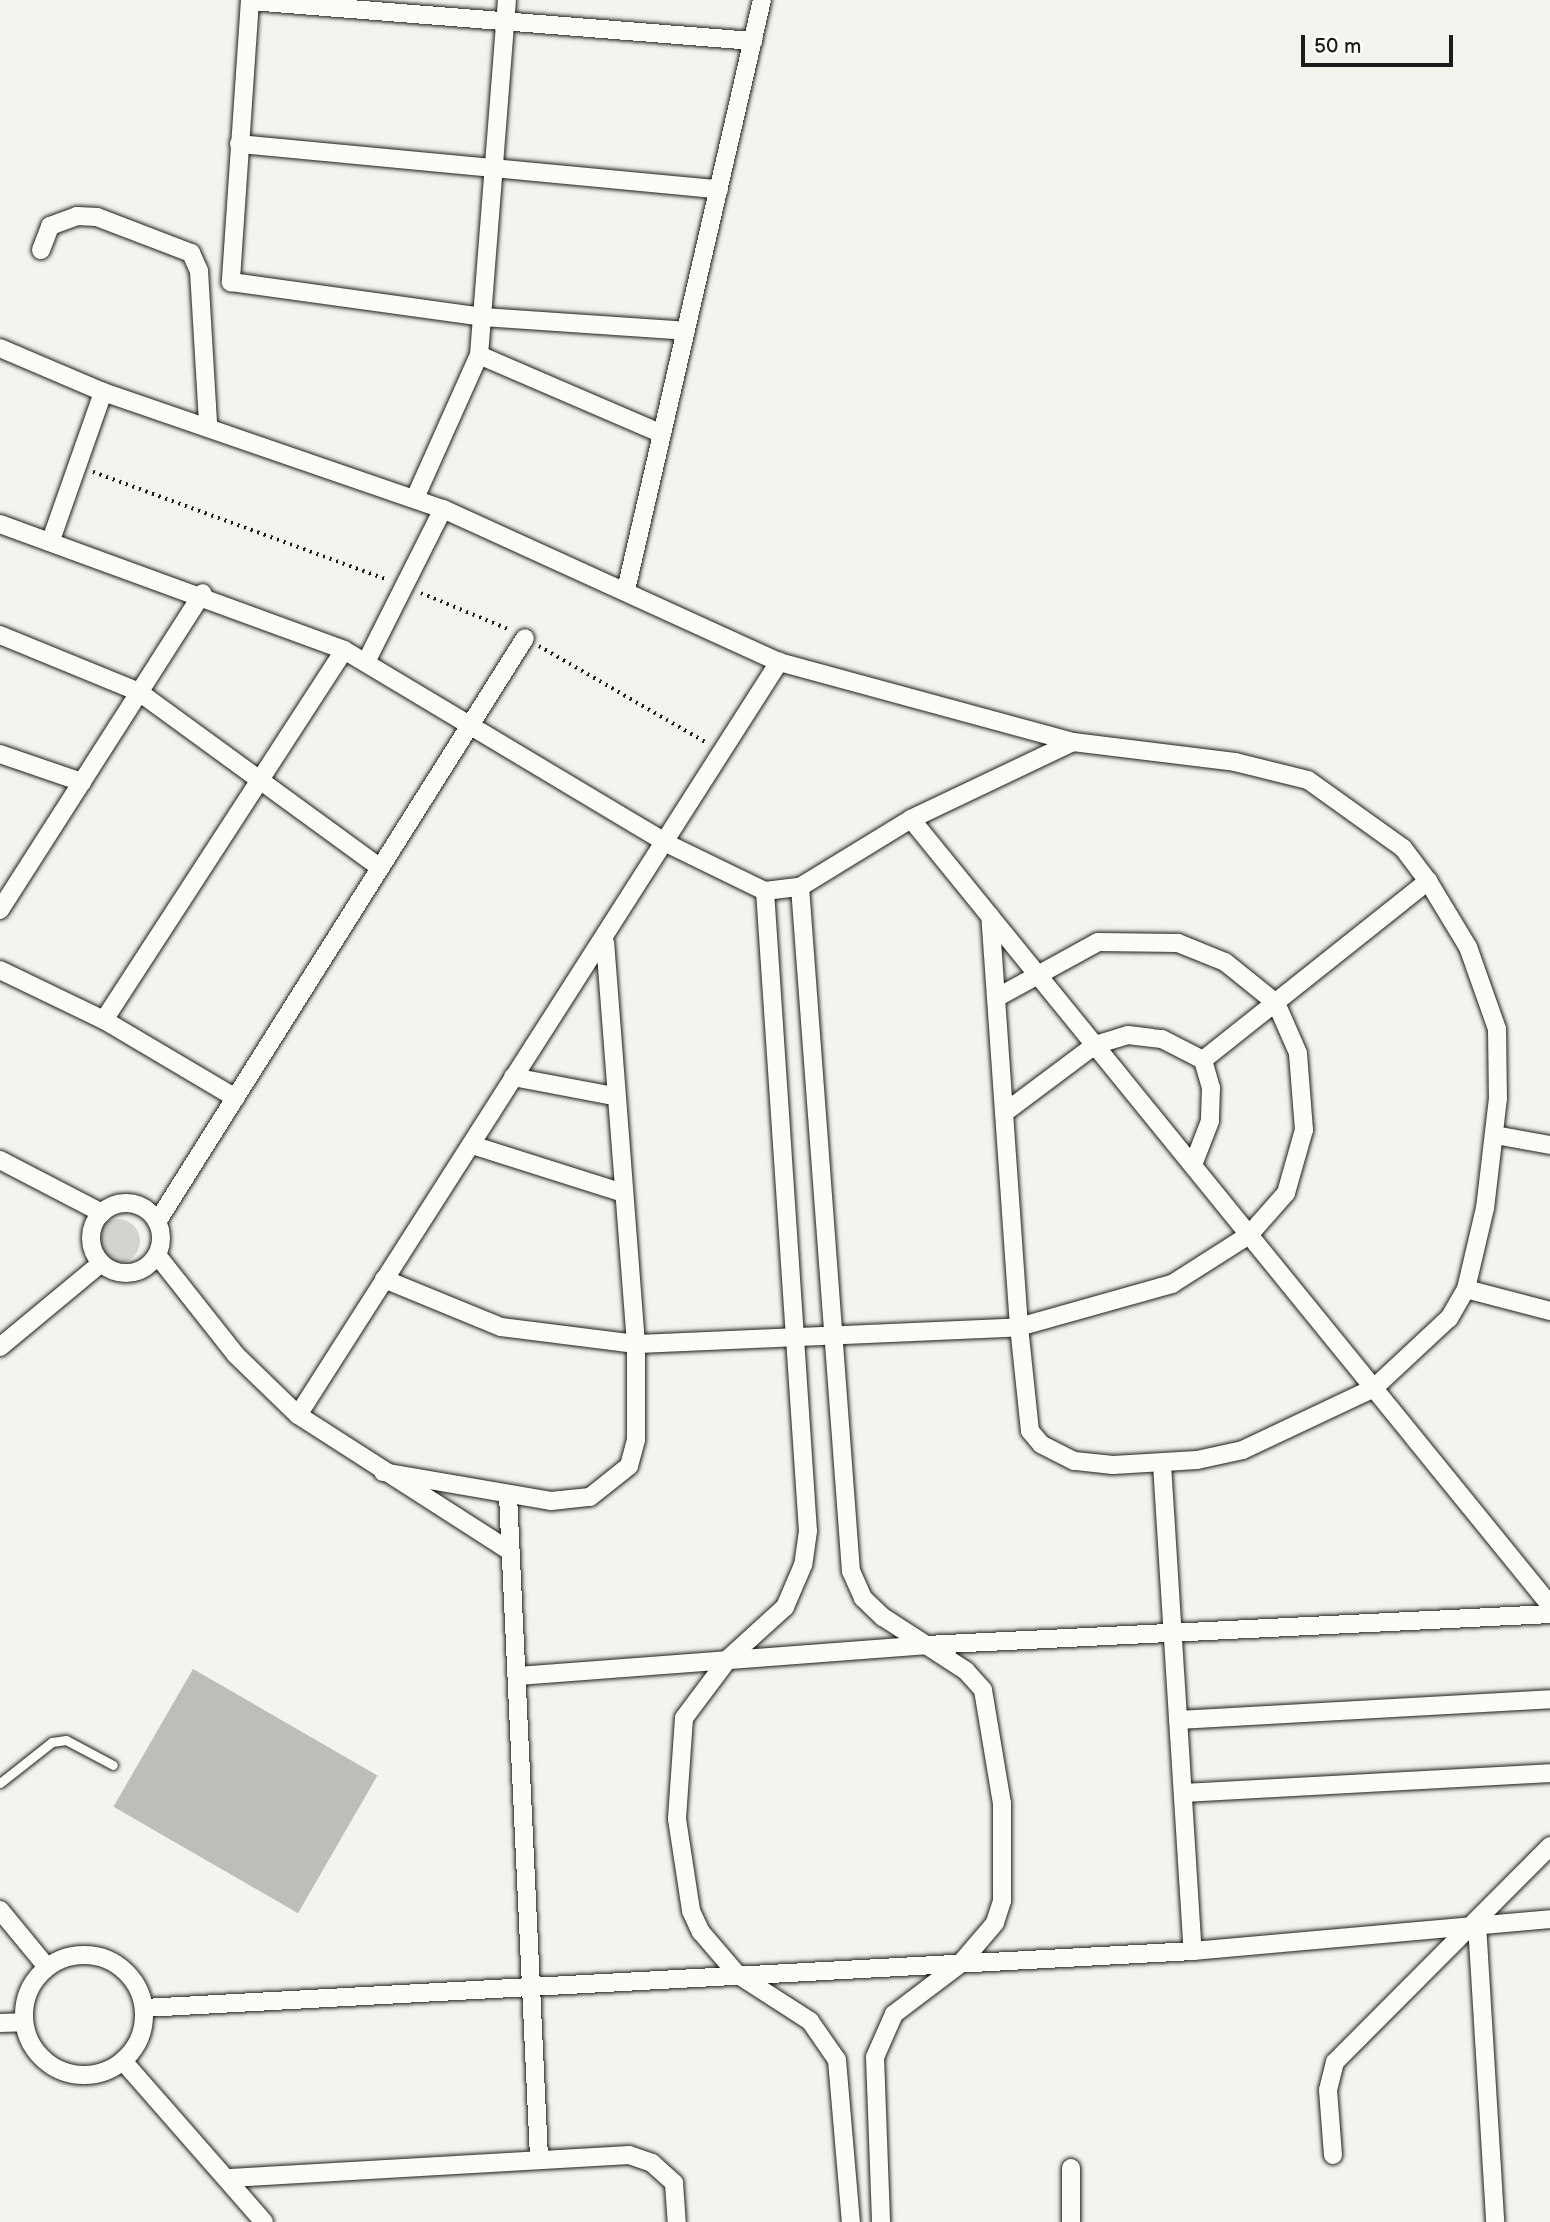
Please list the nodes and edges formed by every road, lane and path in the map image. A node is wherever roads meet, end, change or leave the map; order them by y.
1 (250, 0) edge
2 (507, 0) edge
3 (762, 0) edge
4 (505, 22) junction
5 (753, 41) junction
6 (239, 144) junction
7 (494, 168) junction
8 (719, 189) junction
9 (41, 250) dead end
10 (483, 317) junction
11 (686, 331) junction
12 (0, 348) edge
13 (479, 355) junction
14 (103, 392) junction
15 (208, 424) junction
16 (662, 434) junction
17 (415, 498) junction
18 (443, 509) junction
19 (0, 524) edge
20 (51, 540) junction
21 (626, 590) junction
22 (203, 593) junction
23 (0, 635) edge
24 (526, 638) dead end
25 (344, 650) junction
26 (366, 662) junction
27 (779, 662) junction
28 (139, 692) junction
29 (469, 727) junction
30 (1073, 742) junction
31 (0, 754) edge
32 (261, 778) junction
33 (82, 782) junction
34 (911, 819) junction
35 (666, 843) junction
36 (380, 868) junction
37 (1428, 881) junction
38 (800, 887) junction
39 (765, 891) junction
40 (0, 910) edge
41 (990, 916) junction
42 (605, 943) junction
43 (0, 970) edge
44 (1037, 974) junction
45 (996, 998) junction
46 (1276, 1003) junction
47 (104, 1020) junction
48 (1095, 1045) junction
49 (1203, 1060) junction
50 (513, 1077) junction
51 (614, 1097) junction
52 (236, 1098) junction
53 (1004, 1113) junction
54 (1494, 1135) junction
55 (1550, 1144) edge
56 (472, 1145) junction
57 (0, 1160) edge
58 (1193, 1166) junction
59 (623, 1193) junction
60 (102, 1213) junction
61 (157, 1222) junction
62 (1249, 1234) junction
63 (157, 1255) junction
64 (101, 1263) junction
65 (384, 1279) junction
66 (1466, 1289) junction
67 (1550, 1311) edge
68 (1019, 1327) junction
69 (830, 1336) junction
70 (798, 1338) junction
71 (636, 1344) junction
72 (0, 1348) edge
73 (1374, 1388) junction
74 (298, 1415) junction
75 (1162, 1464) junction
76 (383, 1472) junction
77 (508, 1495) junction
78 (511, 1552) junction
79 (1550, 1605) edge
80 (1550, 1614) edge
81 (1172, 1631) junction
82 (926, 1645) junction
83 (729, 1658) junction
84 (517, 1676) junction
85 (1550, 1699) edge
86 (1178, 1720) junction
87 (113, 1765) dead end
88 (1550, 1773) edge
89 (0, 1783) edge
90 (1183, 1793) junction
91 (1550, 1846) edge
92 (0, 1910) edge
93 (1550, 1919) edge
94 (1477, 1924) junction
95 (1193, 1951) junction
96 (960, 1964) junction
97 (47, 1967) junction
98 (737, 1974) junction
99 (531, 1990) junction
100 (144, 2008) junction
101 (24, 2022) junction
102 (0, 2023) edge
103 (124, 2061) junction
104 (1333, 2155) dead end
105 (539, 2157) junction
106 (1071, 2168) dead end
107 (230, 2178) junction
108 (264, 2222) edge
109 (677, 2222) edge
110 (851, 2222) edge
111 (881, 2222) edge
112 (1071, 2222) edge
113 (1495, 2222) edge

1 - 4 street
1 - 6 street
2 - 4 street
3 - 5 street
4 - 5 street
4 - 7 street
5 - 8 street
6 - 7 street
6 - 10 street
7 - 8 street
7 - 10 street
8 - 11 street
9 - 15 street
10 - 11 street
10 - 13 street
11 - 16 street
12 - 14 street
13 - 16 street
13 - 17 street
14 - 15 street
14 - 20 street
15 - 17 street
16 - 21 street
17 - 18 street
18 - 21 street
18 - 26 street
19 - 20 street
20 - 22 street
21 - 27 street
22 - 25 street
22 - 28 street
23 - 28 street
24 - 29 street
25 - 26 street
25 - 32 street
26 - 29 street
27 - 30 street
27 - 35 street
28 - 32 street
28 - 33 street
29 - 35 street
29 - 36 street
30 - 34 street
30 - 37 street
31 - 33 street
32 - 36 street
32 - 47 street
33 - 40 street
34 - 38 street
34 - 41 street
35 - 39 street
35 - 42 street
36 - 52 street
37 - 46 street
37 - 54 street
38 - 39 street
38 - 69 street
39 - 70 street
41 - 44 street
41 - 45 street
42 - 50 street
42 - 51 street
43 - 47 street
44 - 45 street
44 - 46 street
44 - 48 street
45 - 53 street
46 - 49 street
46 - 62 street
47 - 52 street
48 - 49 street
48 - 53 street
48 - 58 street
49 - 58 street
50 - 51 street
50 - 56 street
51 - 59 street
52 - 61 street
53 - 68 street
54 - 55 street
54 - 66 street
56 - 59 street
56 - 65 street
57 - 60 street
58 - 62 street
59 - 71 street
60 - 61 street
60 - 64 street
61 - 63 street
62 - 68 street
62 - 73 street
63 - 64 street
63 - 74 street
64 - 72 street
65 - 71 street
65 - 74 street
66 - 67 street
66 - 73 street
68 - 69 street
68 - 75 street
69 - 70 street
69 - 82 street
70 - 71 street
70 - 83 street
71 - 77 street
73 - 75 street
73 - 79 street
74 - 76 street
75 - 81 street
76 - 77 street
76 - 78 street
77 - 78 street
78 - 84 street
80 - 81 street
81 - 82 street
81 - 86 street
82 - 83 street
82 - 96 street
83 - 84 street
83 - 98 street
84 - 99 street
85 - 86 street
86 - 90 street
87 - 89 lane
88 - 90 street
90 - 95 street
91 - 94 street
92 - 97 street
93 - 94 street
94 - 95 street
94 - 104 street
94 - 113 street
95 - 96 street
96 - 98 street
96 - 111 street
97 - 100 street
97 - 101 street
98 - 99 street
98 - 110 street
99 - 100 street
99 - 105 street
100 - 103 street
101 - 102 street
101 - 103 street
103 - 107 street
105 - 107 street
105 - 109 street
106 - 112 street
107 - 108 street

